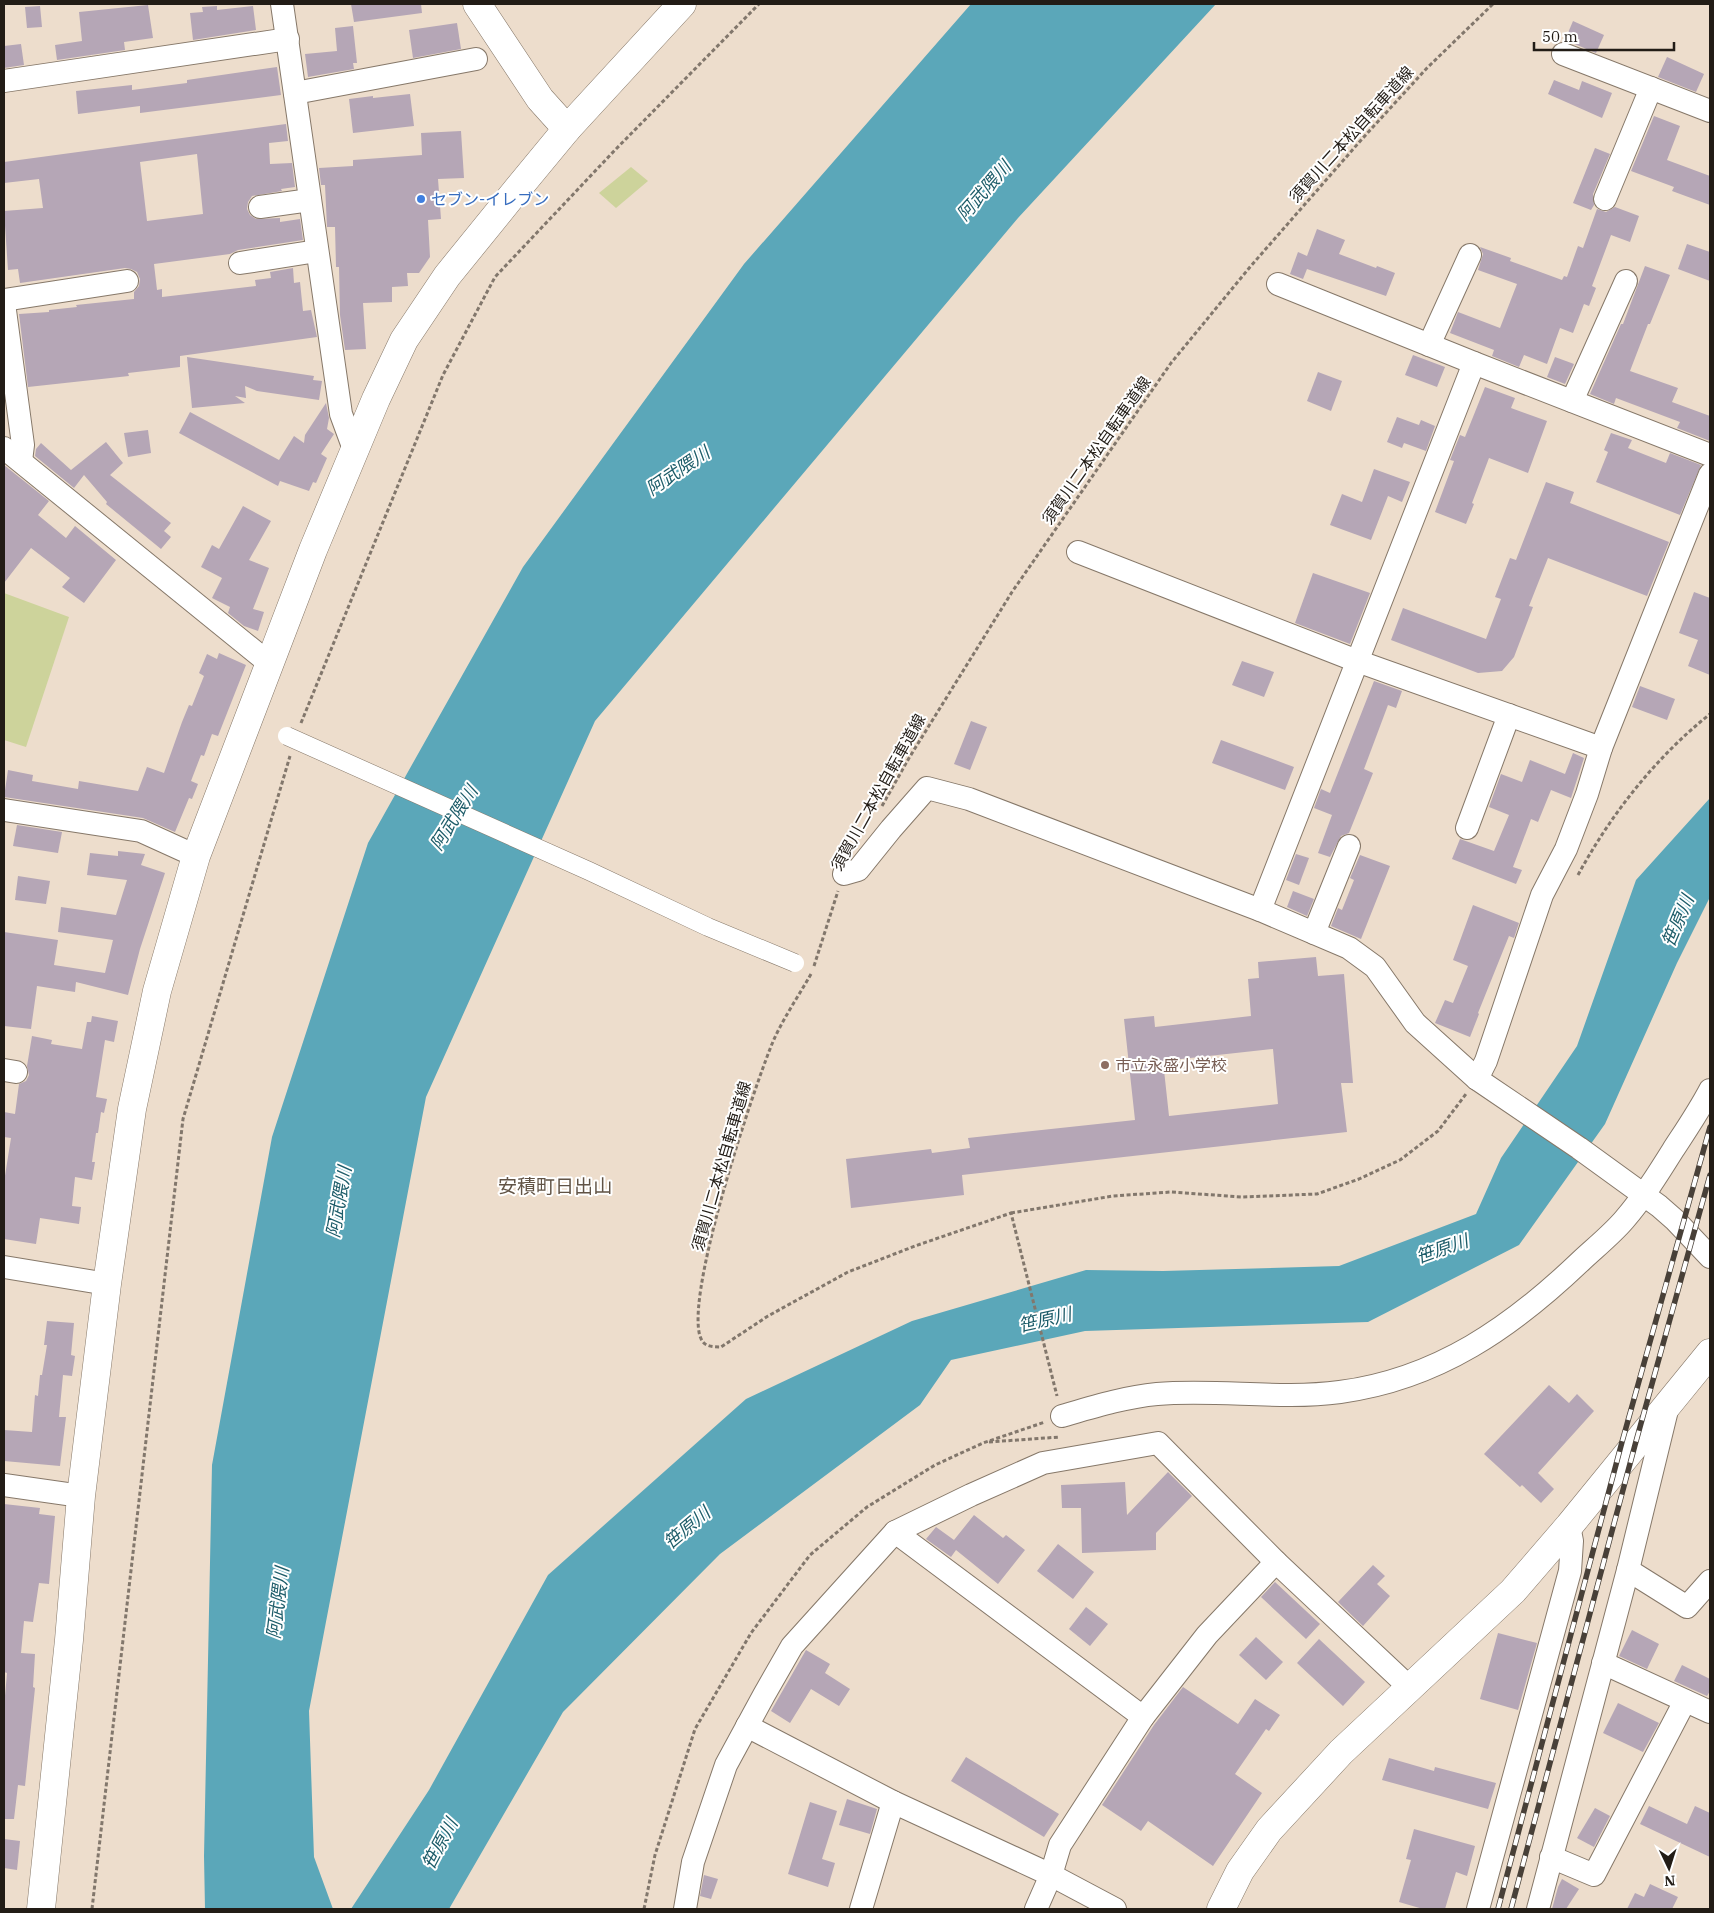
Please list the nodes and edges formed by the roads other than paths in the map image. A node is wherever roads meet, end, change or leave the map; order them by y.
1 (282, 4) edge
2 (477, 4) edge
3 (682, 4) edge
4 (288, 39) junction
5 (1564, 54) dead end
6 (476, 59) dead end
7 (4, 80) edge
8 (1651, 88) junction
9 (295, 93) junction
10 (1710, 111) edge
11 (567, 129) junction
12 (1605, 199) dead end
13 (310, 200) junction
14 (260, 207) dead end
15 (317, 251) junction
16 (1470, 255) dead end
17 (240, 263) dead end
18 (127, 281) dead end
19 (1626, 281) dead end
20 (1278, 284) dead end
21 (4, 301) edge
22 (1429, 345) junction
23 (1474, 363) junction
24 (1572, 401) junction
25 (354, 452) junction
26 (12, 455) edge
27 (1710, 455) edge
28 (1710, 474) edge
29 (1078, 552) dead end
30 (1357, 661) junction
31 (270, 664) junction
32 (1509, 715) junction
33 (293, 738) road end
34 (1601, 748) junction
35 (4, 810) edge
36 (1578, 817) junction
37 (1467, 828) dead end
38 (1349, 846) dead end
39 (196, 856) junction
40 (844, 874) road end
41 (1531, 882) dead end
42 (1260, 910) junction
43 (1314, 934) junction
44 (795, 963) dead end
45 (1481, 1082) junction
46 (1710, 1090) edge
47 (1639, 1193) junction
48 (1710, 1257) edge
49 (4, 1267) edge
50 (107, 1284) junction
51 (1710, 1354) edge
52 (1060, 1406) road end
53 (1668, 1406) junction
54 (4, 1484) edge
55 (81, 1496) junction
56 (1569, 1526) junction
57 (895, 1532) junction
58 (1276, 1562) junction
59 (1628, 1570) junction
60 (1710, 1581) edge
61 (1603, 1663) junction
62 (1410, 1687) junction
63 (1685, 1701) junction
64 (1710, 1712) edge
65 (1143, 1717) junction
66 (747, 1726) junction
67 (893, 1802) junction
68 (1551, 1856) junction
69 (1051, 1875) junction
70 (41, 1909) edge
71 (686, 1909) edge
72 (861, 1909) edge
73 (1036, 1909) edge
74 (1115, 1909) edge
75 (1221, 1909) edge
76 (1478, 1909) edge
77 (1538, 1909) edge

1 - 4 street
2 - 11 street
3 - 11 street
4 - 7 street
4 - 9 street
5 - 8 street
6 - 9 street
8 - 10 street
8 - 12 street
9 - 13 street
11 - 25 street
13 - 14 street
13 - 15 street
15 - 17 street
15 - 25 street
16 - 22 street
18 - 21 street
19 - 24 street
20 - 22 street
21 - 26 street
22 - 23 street
23 - 24 street
23 - 30 street
24 - 27 street
25 - 31 street
26 - 31 street
28 - 34 street
29 - 30 street
30 - 32 street
30 - 42 street
31 - 39 street
32 - 34 street
32 - 37 street
33 - 44 street, bridge
34 - 36 street
35 - 39 street
36 - 41 street
36 - 45 street
38 - 43 street
39 - 50 street
40 - 42 street
42 - 43 street
43 - 45 street
45 - 47 street
46 - 47 street
47 - 48 street
47 - 52 street
49 - 50 street
50 - 55 street
51 - 53 street
53 - 56 street
53 - 59 street
54 - 55 street
55 - 70 street
56 - 62 street
56 - 76 street
57 - 58 street
57 - 65 street
57 - 66 street
58 - 62 street
58 - 65 street
59 - 60 street
59 - 61 street
61 - 63 street
61 - 68 street
62 - 75 street
63 - 64 street
63 - 68 street
65 - 69 street
66 - 67 street
66 - 71 street
67 - 69 street
67 - 72 street
68 - 77 street
69 - 73 street
69 - 74 street

